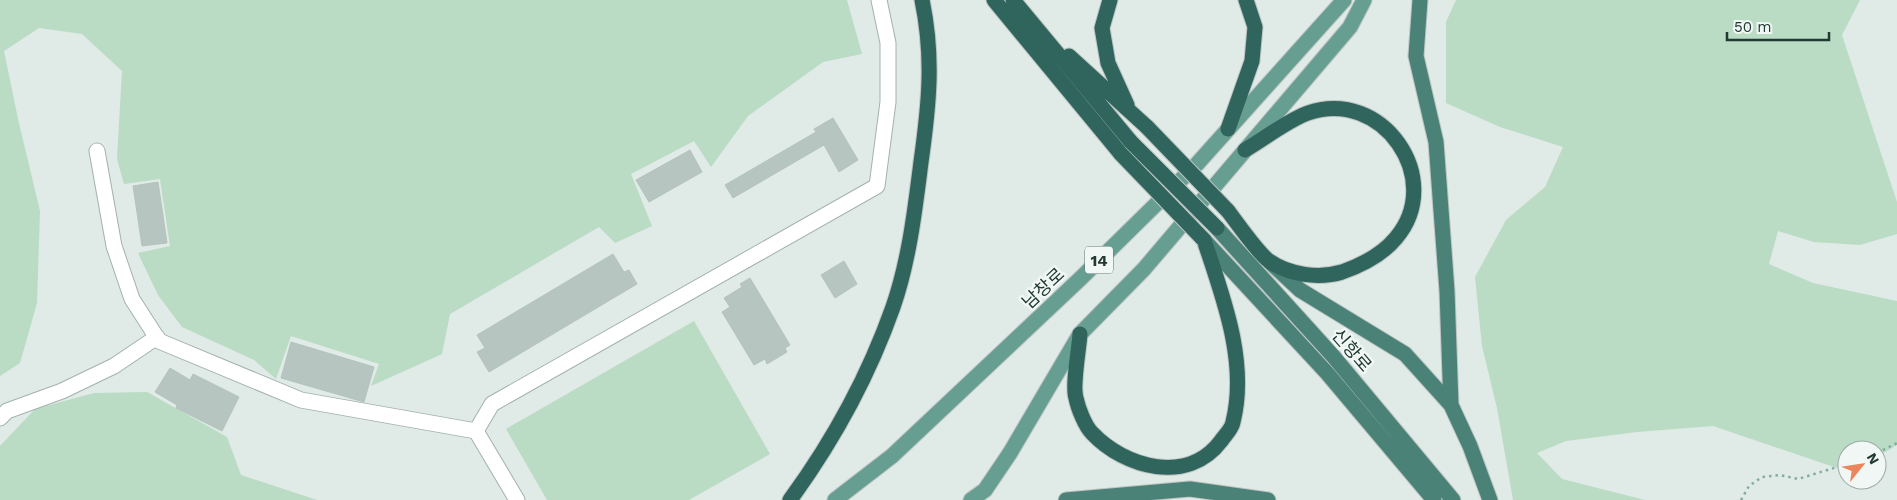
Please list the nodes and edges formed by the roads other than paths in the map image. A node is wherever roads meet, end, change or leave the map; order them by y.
1 (879, 0) edge
2 (922, 0) edge
3 (994, 0) edge
4 (1013, 0) edge
5 (1110, 0) edge
6 (1246, 0) edge
7 (1344, 0) edge
8 (1364, 0) edge
9 (1420, 0) edge
10 (1031, 22) junction
11 (1129, 111) junction
12 (1228, 129) junction
13 (1245, 150) junction
14 (97, 151) dead end
15 (1204, 240) junction
16 (1268, 261) junction
17 (1080, 334) junction
18 (157, 337) junction
19 (1451, 405) junction
20 (0, 418) edge
21 (476, 431) junction
22 (517, 500) edge
23 (790, 500) edge
24 (835, 500) edge
25 (971, 500) edge
26 (1066, 500) edge
27 (1268, 500) edge
28 (1434, 500) edge
29 (1454, 500) edge
30 (1490, 500) edge

1 - 21 street
2 - 23 highway
3 - 15 highway, bridge
4 - 10 highway
5 - 11 highway
6 - 12 highway
7 - 12 main road, 남창로 / 14
8 - 13 main road
9 - 19 highway
10 - 11 highway
10 - 29 highway, 신항로, bridge
11 - 16 highway, bridge
12 - 24 main road, 남창로 / 14
13 - 16 highway
13 - 17 main road
14 - 18 street
15 - 17 highway
15 - 28 highway, 신항로
16 - 19 highway
17 - 25 main road
18 - 20 street
18 - 21 street
19 - 30 highway
21 - 22 street
26 - 27 highway

